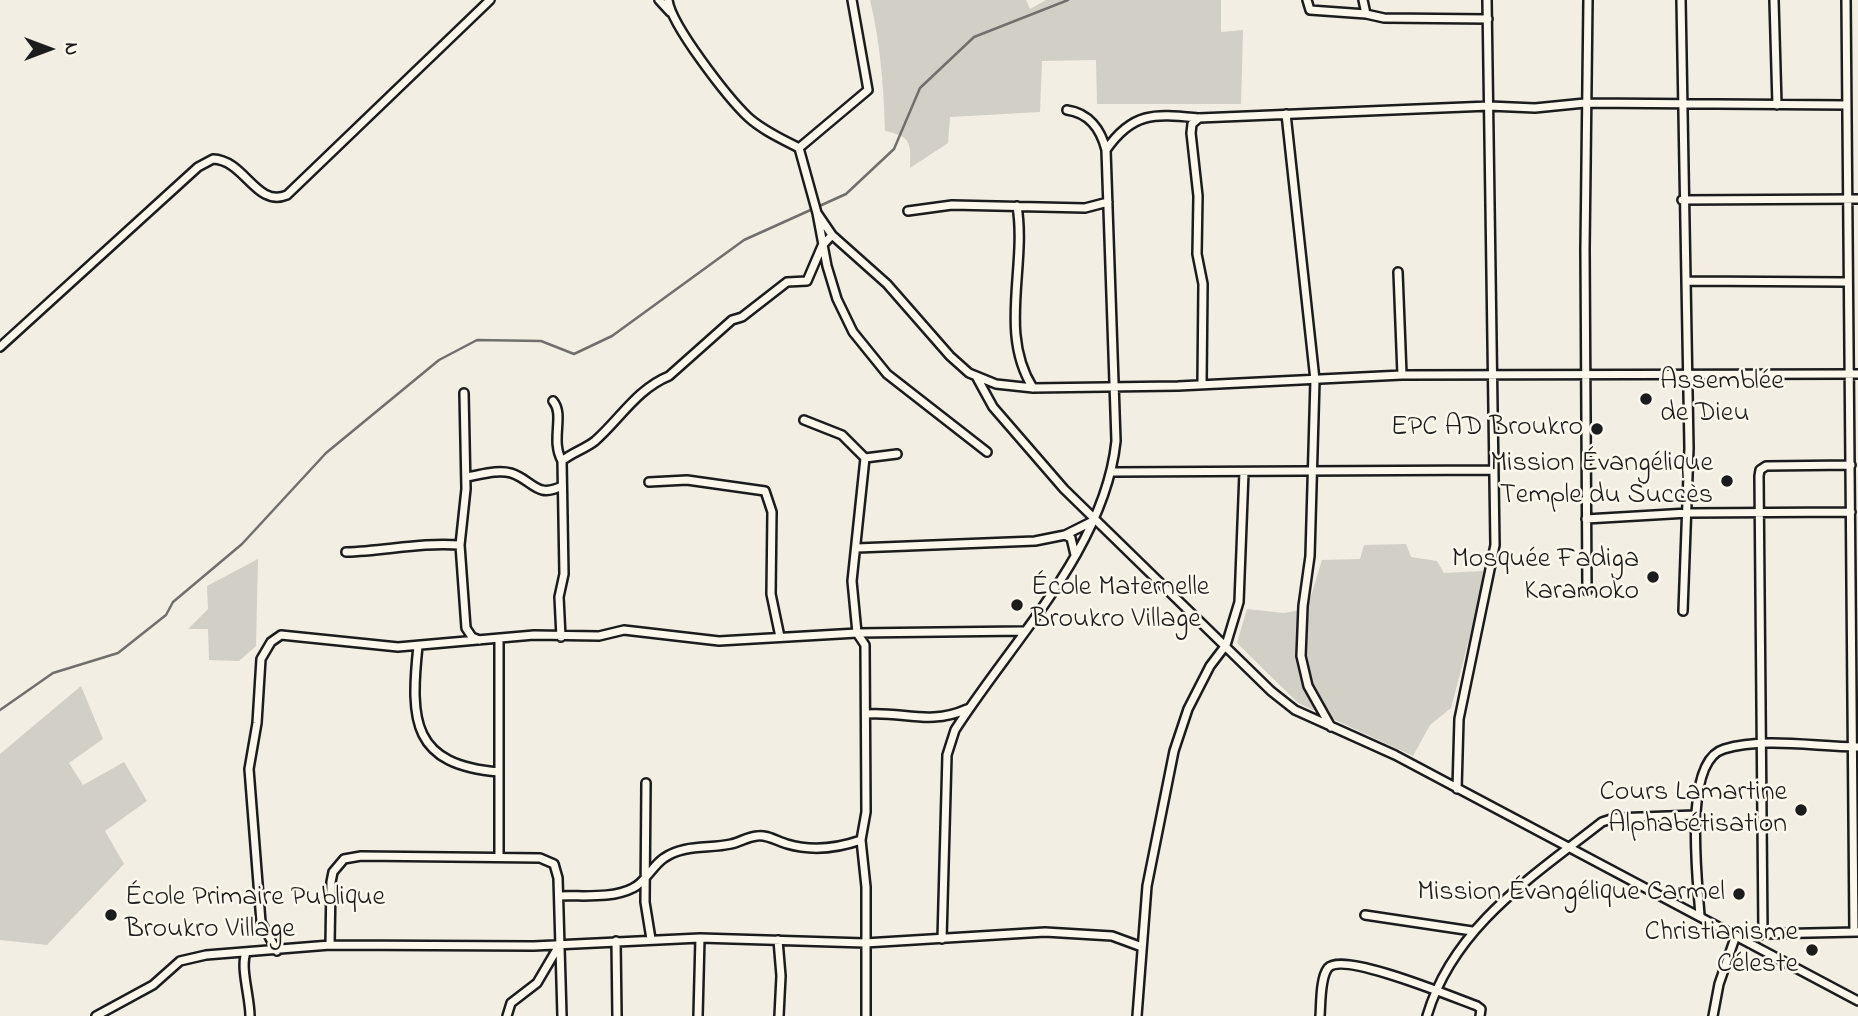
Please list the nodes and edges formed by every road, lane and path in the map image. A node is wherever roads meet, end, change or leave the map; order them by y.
1 (490, 0) edge
2 (659, 0) edge
3 (668, 0) edge
4 (852, 0) edge
5 (1307, 0) edge
6 (1363, 0) edge
7 (1488, 0) edge
8 (1588, 0) edge
9 (1681, 0) edge
10 (1774, 0) edge
11 (1846, 0) edge
12 (670, 12) junction
13 (1366, 14) junction
14 (1488, 19) junction
15 (1586, 103) junction
16 (1682, 104) junction
17 (1777, 105) junction
18 (1847, 105) junction
19 (1489, 106) junction
20 (1067, 110) dead end
21 (1286, 114) junction
22 (1199, 118) junction
23 (799, 148) junction
24 (1107, 150) junction
25 (1858, 199) edge
26 (1682, 200) junction
27 (1848, 200) junction
28 (1108, 202) junction
29 (1017, 206) junction
30 (908, 211) dead end
31 (817, 213) junction
32 (832, 235) junction
33 (822, 246) junction
34 (1398, 272) dead end
35 (1686, 281) junction
36 (1847, 282) junction
37 (0, 347) edge
38 (1854, 374) edge
39 (1402, 375) junction
40 (1686, 375) junction
41 (976, 376) junction
42 (1494, 376) junction
43 (1586, 376) junction
44 (1315, 380) junction
45 (1202, 383) junction
46 (1112, 387) junction
47 (1033, 388) junction
48 (464, 393) dead end
49 (552, 401) dead end
50 (804, 419) dead end
51 (988, 452) dead end
52 (897, 454) dead end
53 (865, 458) junction
54 (562, 461) junction
55 (1851, 465) junction
56 (1494, 470) junction
57 (1311, 471) junction
58 (1113, 472) junction
59 (1244, 472) junction
60 (466, 477) junction
61 (649, 482) dead end
62 (562, 486) junction
63 (1759, 512) junction
64 (1851, 512) junction
65 (1688, 513) junction
66 (1586, 519) junction
67 (1096, 520) junction
68 (1065, 536) junction
69 (460, 545) junction
70 (857, 548) junction
71 (346, 552) dead end
72 (1075, 556) junction
73 (1855, 560) edge
74 (1587, 591) dead end
75 (1683, 611) dead end
76 (1023, 631) junction
77 (858, 633) junction
78 (561, 637) junction
79 (780, 637) junction
80 (499, 640) junction
81 (482, 641) junction
82 (1226, 645) junction
83 (418, 646) junction
84 (970, 708) junction
85 (866, 714) junction
86 (1331, 727) junction
87 (1761, 744) junction
88 (1855, 747) edge
89 (499, 772) junction
90 (646, 783) dead end
91 (1457, 789) junction
92 (1695, 816) junction
93 (861, 840) junction
94 (1569, 848) junction
95 (499, 857) junction
96 (647, 875) junction
97 (559, 896) junction
98 (1365, 915) dead end
99 (1700, 916) junction
100 (1472, 931) junction
101 (1856, 932) edge
102 (1763, 934) junction
103 (1736, 935) junction
104 (701, 937) junction
105 (651, 939) junction
106 (942, 939) junction
107 (778, 940) junction
108 (1744, 940) junction
109 (615, 941) junction
110 (865, 943) junction
111 (560, 944) junction
112 (330, 945) junction
113 (1142, 947) junction
114 (276, 951) junction
115 (246, 953) junction
116 (1435, 991) junction
117 (1858, 1000) edge
118 (96, 1016) edge
119 (250, 1016) edge
120 (507, 1016) edge
121 (562, 1016) edge
122 (617, 1016) edge
123 (698, 1016) edge
124 (779, 1016) edge
125 (866, 1016) edge
126 (1137, 1016) edge
127 (1320, 1016) edge
128 (1427, 1016) edge
129 (1480, 1016) edge
130 (1713, 1016) edge

1 - 37 street
2 - 12 street
3 - 12 street
4 - 23 street
5 - 13 street
6 - 13 street
7 - 14 street
8 - 15 street
9 - 16 street
10 - 17 street
11 - 18 street
12 - 23 street
13 - 14 street
14 - 19 street
15 - 16 street
15 - 19 street
15 - 43 street
16 - 17 street
16 - 26 street
17 - 18 street
18 - 27 street
19 - 21 street
19 - 42 street
20 - 24 street
21 - 22 street
21 - 44 street
22 - 24 street
22 - 45 street
23 - 31 street
24 - 28 street
25 - 27 street
26 - 27 street
26 - 35 street
27 - 36 street
28 - 29 street
28 - 46 street
29 - 30 street
29 - 47 street
31 - 32 street
31 - 33 street
32 - 33 street
32 - 41 street
33 - 51 street
33 - 54 street
34 - 39 street
35 - 36 street
35 - 40 street
36 - 38 street
38 - 40 street
38 - 55 street
39 - 42 street
39 - 44 street
40 - 43 street
40 - 65 street
41 - 47 street
41 - 67 street
42 - 43 street
42 - 56 street
43 - 66 street
44 - 45 street
44 - 57 street
45 - 46 street
46 - 47 street
46 - 58 street
48 - 60 street
49 - 54 street
50 - 53 street
52 - 53 street
53 - 70 street
54 - 62 street
55 - 63 street
55 - 64 street
56 - 57 street
56 - 91 street
57 - 59 street
57 - 86 street
58 - 59 street
58 - 67 street
59 - 82 street
60 - 62 street
60 - 69 street
61 - 79 street
62 - 78 street
63 - 64 street
63 - 65 street
63 - 87 street
64 - 73 street
65 - 66 street
65 - 75 street
66 - 74 street
67 - 68 street
67 - 72 street
67 - 82 street
68 - 70 street
68 - 72 street
69 - 71 street
69 - 81 street
70 - 77 street
72 - 76 street
73 - 88 street
76 - 77 street
76 - 84 street
77 - 79 street
77 - 85 street
78 - 79 street
78 - 80 street
80 - 81 street
80 - 89 street
81 - 83 street
82 - 86 street
82 - 113 street
83 - 89 street
83 - 114 street
84 - 85 street
84 - 106 street
85 - 93 street
86 - 91 street
87 - 88 street
87 - 92 street
87 - 102 street
88 - 101 street
89 - 95 street
90 - 96 street
91 - 94 street
92 - 94 street
92 - 99 street
93 - 96 street
93 - 110 street
94 - 99 street
94 - 100 street
95 - 97 street
95 - 112 street
96 - 97 street
96 - 105 street
97 - 111 street
98 - 100 street
99 - 103 street
100 - 116 street
101 - 102 street
102 - 108 street
103 - 108 street
103 - 130 street
104 - 105 street
104 - 107 street
104 - 123 street
105 - 109 street
106 - 110 street
106 - 113 street
107 - 110 street
107 - 124 street
108 - 117 street
109 - 111 street
109 - 122 street
110 - 125 street
111 - 112 street
111 - 120 street
111 - 121 street
112 - 114 street
113 - 126 street
114 - 115 street
115 - 118 street
115 - 119 street
116 - 127 street
116 - 128 street
116 - 129 street

